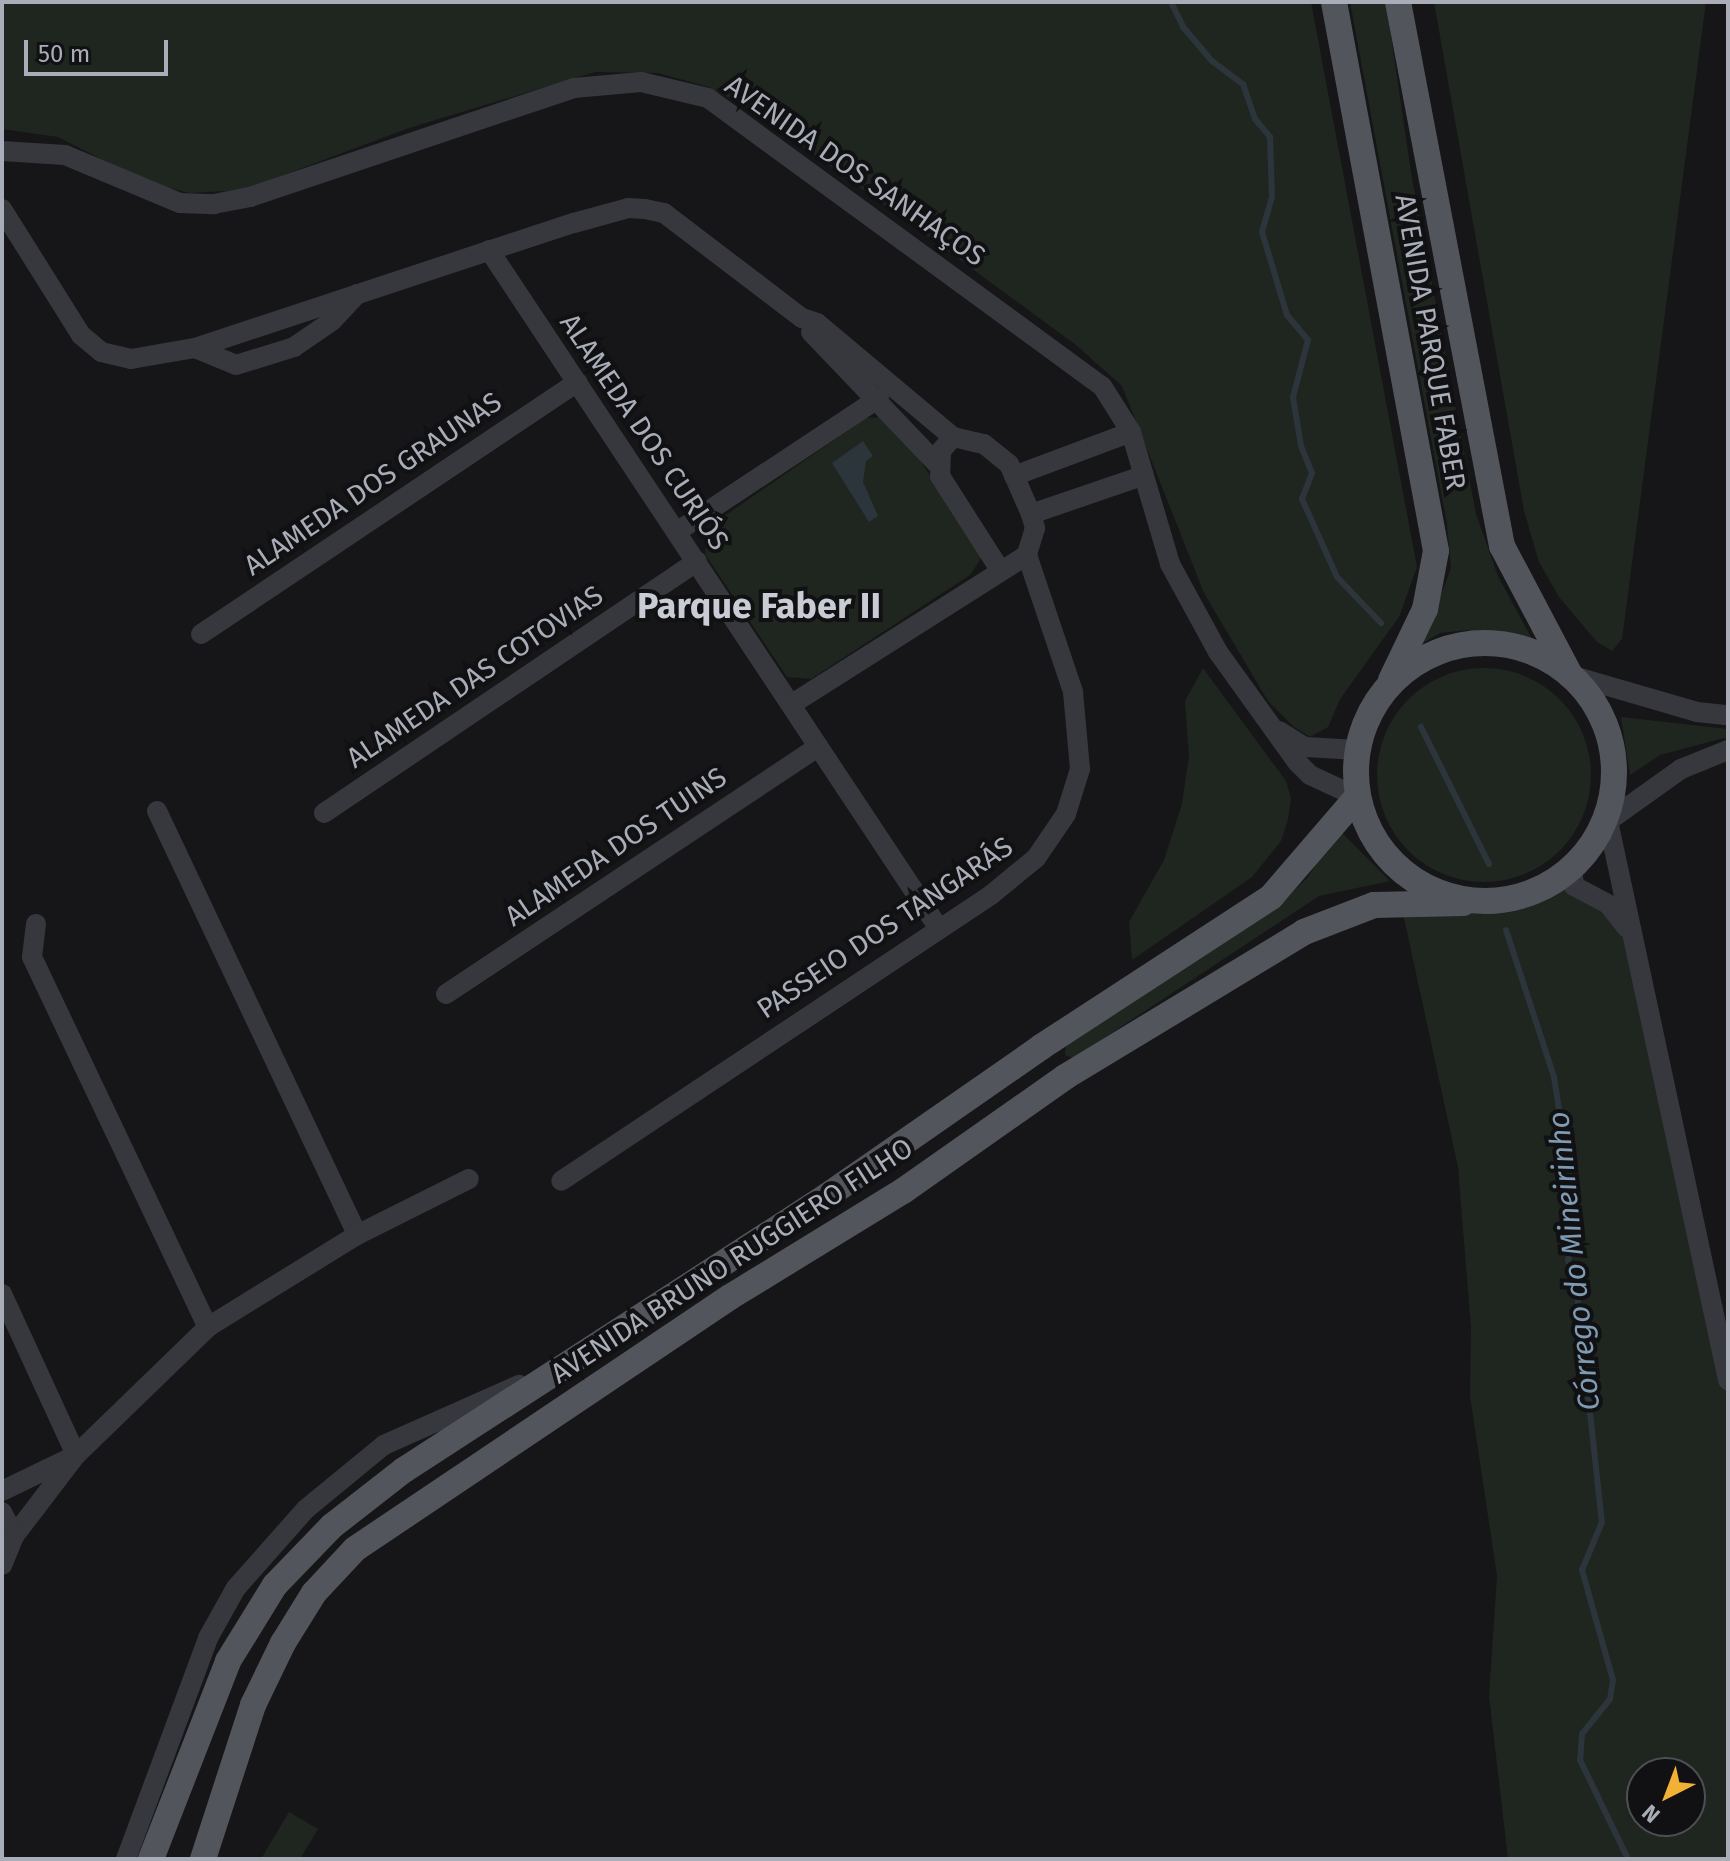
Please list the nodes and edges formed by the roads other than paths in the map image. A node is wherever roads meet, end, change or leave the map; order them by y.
1 (1334, 2) edge
2 (1398, 2) edge
3 (2, 151) edge
4 (2, 209) edge
5 (489, 250) junction
6 (361, 290) junction
7 (802, 318) junction
8 (195, 348) junction
9 (577, 382) junction
10 (879, 398) junction
11 (1131, 432) junction
12 (953, 437) junction
13 (937, 464) junction
14 (1014, 476) junction
15 (1142, 476) junction
16 (1031, 514) junction
17 (678, 531) junction
18 (1027, 555) junction
19 (697, 561) junction
20 (1000, 570) junction
21 (201, 634) dead end
22 (1570, 675) junction
23 (1388, 687) junction
24 (792, 704) junction
25 (1728, 715) edge
26 (1269, 725) junction
27 (818, 747) junction
28 (1358, 750) junction
29 (1728, 750) edge
30 (1357, 797) junction
31 (157, 811) dead end
32 (324, 813) dead end
33 (1608, 821) junction
34 (1572, 867) junction
35 (1463, 903) junction
36 (36, 924) dead end
37 (938, 927) junction
38 (1631, 937) junction
39 (446, 994) dead end
40 (1041, 1047) junction
41 (1065, 1077) junction
42 (469, 1179) dead end
43 (561, 1181) dead end
44 (357, 1235) junction
45 (2, 1294) edge
46 (208, 1327) junction
47 (559, 1367) junction
48 (1728, 1380) edge
49 (76, 1455) junction
50 (2, 1491) edge
51 (2, 1512) edge
52 (14, 1536) junction
53 (2, 1565) edge
54 (189, 1765) junction
55 (231, 1780) junction
56 (126, 1859) edge
57 (151, 1859) edge
58 (203, 1859) edge

1 - 23 main road, AVENIDA PARQUE FABER
2 - 22 main road, AVENIDA PARQUE FABER
3 - 11 street, AVENIDA DOS SANHAÇOS
4 - 8 street, PASSEIO DOS TANGARÁS
5 - 6 street, PASSEIO DOS TANGARÁS
5 - 7 street, PASSEIO DOS TANGARÁS
5 - 9 street, ALAMEDA DOS CURIÓS
6 - 8 street, PASSEIO DOS TANGARÁS
6 - 8 street, PASSEIO DOS TANGARÁS
7 - 10 street, PASSEIO DOS TANGARÁS
7 - 12 street, PASSEIO DOS TANGARÁS
9 - 17 street, ALAMEDA DOS CURIÓS
9 - 21 street, ALAMEDA DOS GRAUNAS
10 - 13 street, PASSEIO DOS TANGARÁS
10 - 17 street
11 - 14 street
11 - 15 street, AVENIDA DOS SANHAÇOS
12 - 13 street
12 - 14 street, PASSEIO DOS TANGARÁS
13 - 20 street, PASSEIO DOS TANGARÁS
14 - 16 street, PASSEIO DOS TANGARÁS
15 - 16 street
15 - 26 street, AVENIDA DOS SANHAÇOS
16 - 18 street, PASSEIO DOS TANGARÁS
17 - 19 street, ALAMEDA DOS CURIÓS
18 - 20 street
18 - 37 street, PASSEIO DOS TANGARÁS
19 - 24 street, ALAMEDA DOS CURIÓS
19 - 32 street, ALAMEDA DAS COTOVIAS
20 - 24 street
22 - 23 main road
22 - 25 street
22 - 33 main road
23 - 28 main road
24 - 27 street, ALAMEDA DOS CURIÓS
26 - 28 street, AVENIDA DOS SANHAÇOS
26 - 30 street, AVENIDA DOS SANHAÇOS
27 - 37 street, ALAMEDA DOS CURIÓS
27 - 39 street, ALAMEDA DOS TUINS
28 - 30 main road
29 - 33 street
30 - 35 main road
30 - 40 main road, AVENIDA BRUNO RUGGIERO FILHO
31 - 44 street
33 - 34 main road
33 - 38 street
34 - 35 main road
34 - 38 street
35 - 41 main road, AVENIDA BRUNO RUGGIERO FILHO
36 - 46 street
37 - 43 street, PASSEIO DOS TANGARÁS
38 - 48 street
40 - 41 main road
40 - 47 main road, AVENIDA BRUNO RUGGIERO FILHO
41 - 55 main road, AVENIDA BRUNO RUGGIERO FILHO
42 - 44 street
44 - 46 street
45 - 49 street
46 - 49 street
47 - 54 main road, AVENIDA BRUNO RUGGIERO FILHO
47 - 56 street, AVENIDA BRUNO RUGGIERO FILHO
49 - 50 street
49 - 52 street
51 - 52 street
52 - 53 street
54 - 55 main road
54 - 57 main road, AVENIDA BRUNO RUGGIERO FILHO
55 - 58 main road, AVENIDA BRUNO RUGGIERO FILHO

